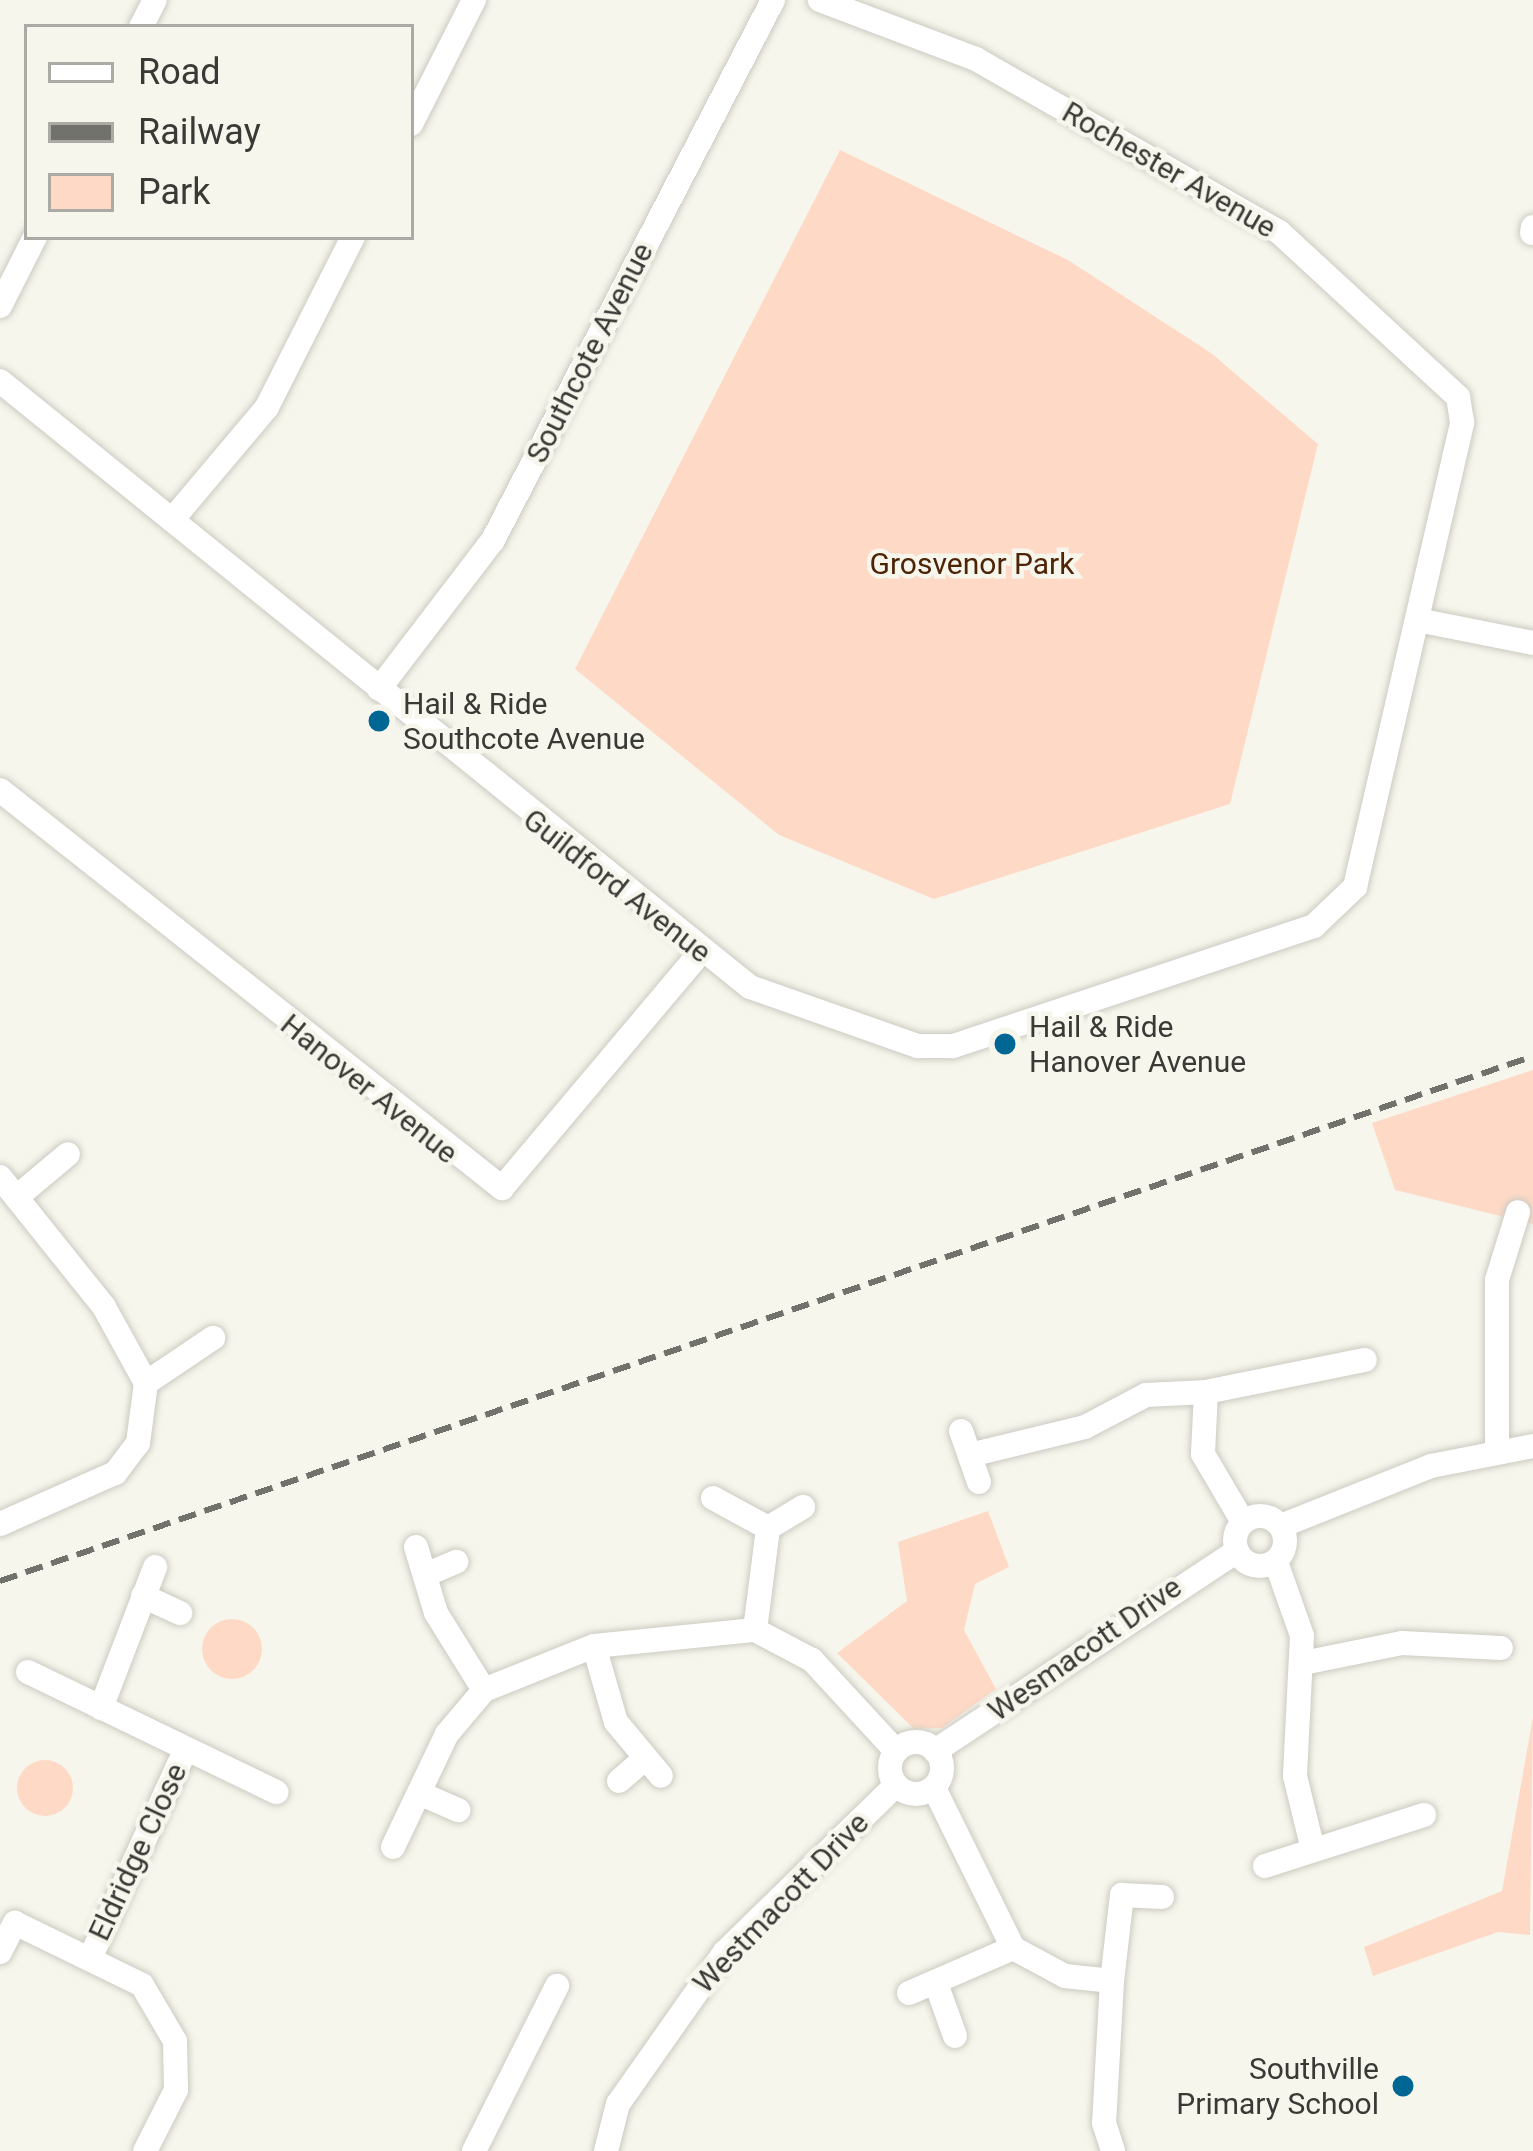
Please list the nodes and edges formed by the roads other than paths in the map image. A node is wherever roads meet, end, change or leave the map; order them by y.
1 (474, 0) edge
2 (773, 0) edge
3 (820, 0) edge
4 (414, 118) edge
5 (33, 240) edge
6 (351, 240) edge
7 (0, 306) edge
8 (0, 381) edge
9 (172, 520) junction
10 (1418, 620) junction
11 (1533, 643) edge
12 (379, 689) junction
13 (0, 790) edge
14 (1344, 905) joint
15 (699, 954) junction
16 (68, 1154) dead end
17 (7, 1189) edge
18 (1518, 1212) dead end
19 (213, 1338) dead end
20 (1365, 1360) dead end
21 (146, 1383) junction
22 (1206, 1392) junction
23 (1533, 1446) edge
24 (1497, 1451) junction
25 (979, 1482) dead end
26 (713, 1498) dead end
27 (803, 1508) dead end
28 (1243, 1522) junction
29 (0, 1524) edge
30 (1281, 1526) junction
31 (768, 1528) junction
32 (416, 1547) dead end
33 (1237, 1551) junction
34 (456, 1562) dead end
35 (1276, 1562) junction
36 (155, 1567) dead end
37 (425, 1575) junction
38 (143, 1596) junction
39 (180, 1613) dead end
40 (755, 1630) junction
41 (594, 1646) junction
42 (1501, 1648) dead end
43 (1303, 1663) junction
44 (28, 1672) dead end
45 (484, 1690) junction
46 (101, 1708) junction
47 (185, 1751) junction
48 (896, 1751) junction
49 (935, 1751) junction
50 (619, 1781) dead end
51 (896, 1785) junction
52 (934, 1788) junction
53 (276, 1792) dead end
54 (419, 1792) junction
55 (458, 1810) dead end
56 (1424, 1816) dead end
57 (393, 1847) dead end
58 (1313, 1850) junction
59 (1265, 1866) dead end
60 (1162, 1897) dead end
61 (7, 1920) edge
62 (1013, 1948) junction
63 (0, 1952) edge
64 (92, 1954) junction
65 (1112, 1981) junction
66 (556, 1986) dead end
67 (938, 1986) junction
68 (909, 1993) dead end
69 (955, 2036) dead end
70 (145, 2151) edge
71 (474, 2151) edge
72 (606, 2151) edge
73 (1113, 2151) edge

1 - 4 street
2 - 12 street, Southcote Avenue
3 - 10 street, Rochester Avenue
5 - 7 street
6 - 9 street
8 - 9 street, Guildford Avenue
9 - 12 street, Guildford Avenue
10 - 11 street
10 - 14 street, Rochester Avenue
12 - 15 street, Guildford Avenue
13 - 15 street, Hanover Avenue
14 - 15 street, Guildford Avenue
16 - 17 street
17 - 21 street
18 - 24 street
19 - 21 street
20 - 22 street
21 - 29 street
22 - 25 street
22 - 28 street
23 - 24 street
24 - 30 street
26 - 31 street
27 - 31 street
28 - 30 street
28 - 33 street
30 - 35 street
31 - 40 street
32 - 37 street
33 - 35 street
33 - 49 street, Wesmacott Drive
34 - 37 street
35 - 43 street
36 - 38 street
37 - 45 street
38 - 39 street
38 - 46 street
40 - 41 street
40 - 48 street
41 - 45 street
41 - 50 street
42 - 43 street
43 - 58 street
44 - 46 street, Eldridge Close
45 - 54 street
46 - 47 street, Eldridge Close
47 - 53 street, Eldridge Close
47 - 64 street, Eldridge Close
48 - 49 street
48 - 51 street
49 - 52 street
51 - 52 street
51 - 72 street, Westmacott Drive
52 - 62 street
54 - 55 street
54 - 57 street
56 - 58 street
58 - 59 street
60 - 65 street
61 - 63 street
61 - 64 street
62 - 65 street
62 - 67 street
64 - 70 street
65 - 73 street
66 - 71 street
67 - 68 street
67 - 69 street

